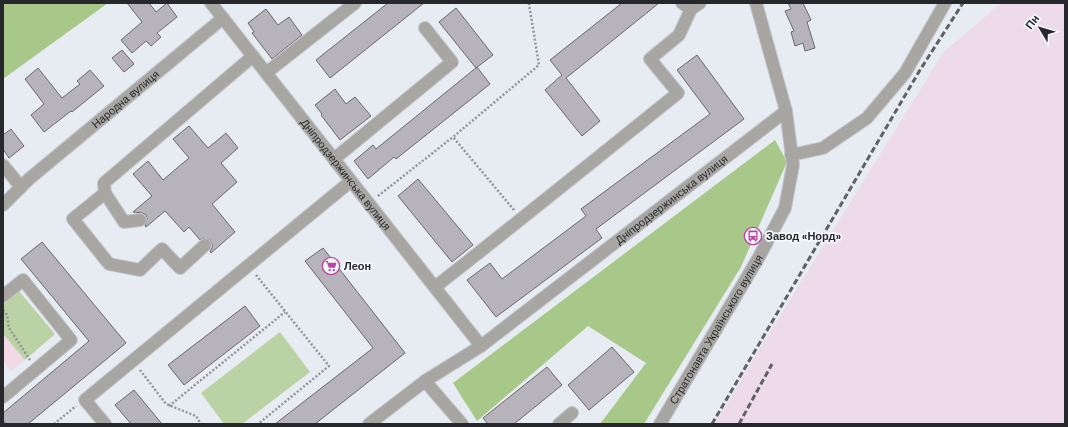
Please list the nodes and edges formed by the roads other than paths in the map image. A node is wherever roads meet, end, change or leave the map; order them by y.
1 (211, 3) edge
2 (355, 3) edge
3 (756, 3) edge
4 (945, 3) edge
5 (691, 5) edge
6 (223, 18) junction
7 (425, 28) dead end
8 (253, 56) junction
9 (266, 74) junction
10 (786, 111) junction
11 (791, 155) junction
12 (334, 159) junction
13 (3, 165) edge
14 (351, 181) junction
15 (25, 183) junction
16 (105, 193) junction
17 (3, 205) edge
18 (140, 220) dead end
19 (205, 246) dead end
20 (435, 287) junction
21 (3, 296) edge
22 (481, 346) junction
23 (425, 381) junction
24 (3, 397) edge
25 (572, 413) dead end
26 (105, 424) edge
27 (369, 424) edge
28 (462, 424) edge
29 (559, 424) edge
30 (660, 424) edge

1 - 6 street, Дніпродзержинська вулиця
2 - 9 street
3 - 10 street, Стратонавта Українського вулиця
4 - 11 street
5 - 20 street
6 - 8 street, Дніпродзержинська вулиця
6 - 15 street, Народна вулиця
7 - 12 street
8 - 9 street, Дніпродзержинська вулиця
8 - 16 street
9 - 12 street, Дніпродзержинська вулиця
10 - 11 street, Стратонавта Українського вулиця
10 - 22 street, Дніпродзержинська вулиця
11 - 30 street, Стратонавта Українського вулиця
12 - 14 street, Дніпродзержинська вулиця
13 - 15 street
14 - 20 street, Дніпродзержинська вулиця
14 - 26 street
15 - 17 street, Народна вулиця
16 - 18 street
16 - 19 street
20 - 22 street, Дніпродзержинська вулиця
21 - 24 street
22 - 23 street, Дніпродзержинська вулиця
23 - 27 street, Дніпродзержинська вулиця
23 - 28 street
25 - 29 street

